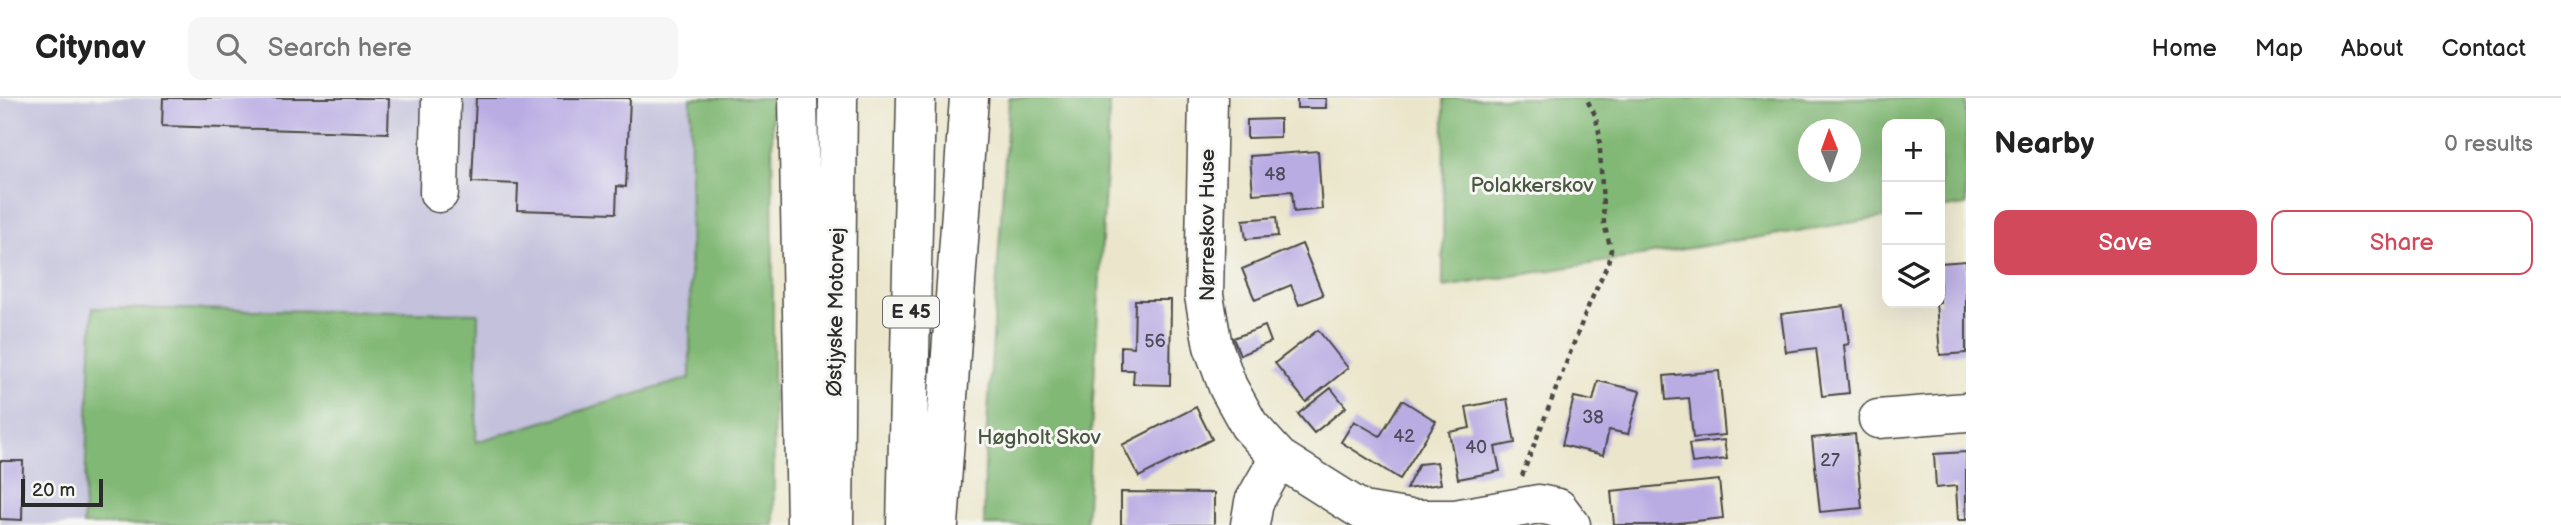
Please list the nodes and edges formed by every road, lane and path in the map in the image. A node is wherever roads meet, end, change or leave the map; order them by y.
1 (442, 98) edge
2 (799, 98) edge
3 (838, 98) edge
4 (916, 98) edge
5 (969, 98) edge
6 (1208, 98) edge
7 (1586, 98) edge
8 (439, 193) dead end
9 (1966, 412) edge
10 (1878, 419) dead end
11 (1279, 458) junction
12 (1518, 508) junction
13 (806, 525) edge
14 (834, 525) edge
15 (906, 525) edge
16 (939, 525) edge
17 (1250, 525) edge
18 (1571, 525) edge

1 - 8 main road
2 - 13 main road
3 - 14 main road, Østjyske Motorvej
4 - 15 main road, E 45
5 - 16 main road
6 - 11 main road, Nørreskov Huse
7 - 12 path
9 - 10 main road
11 - 12 main road, Nørreskov Huse
11 - 17 main road
12 - 18 main road, Nørreskov Huse

